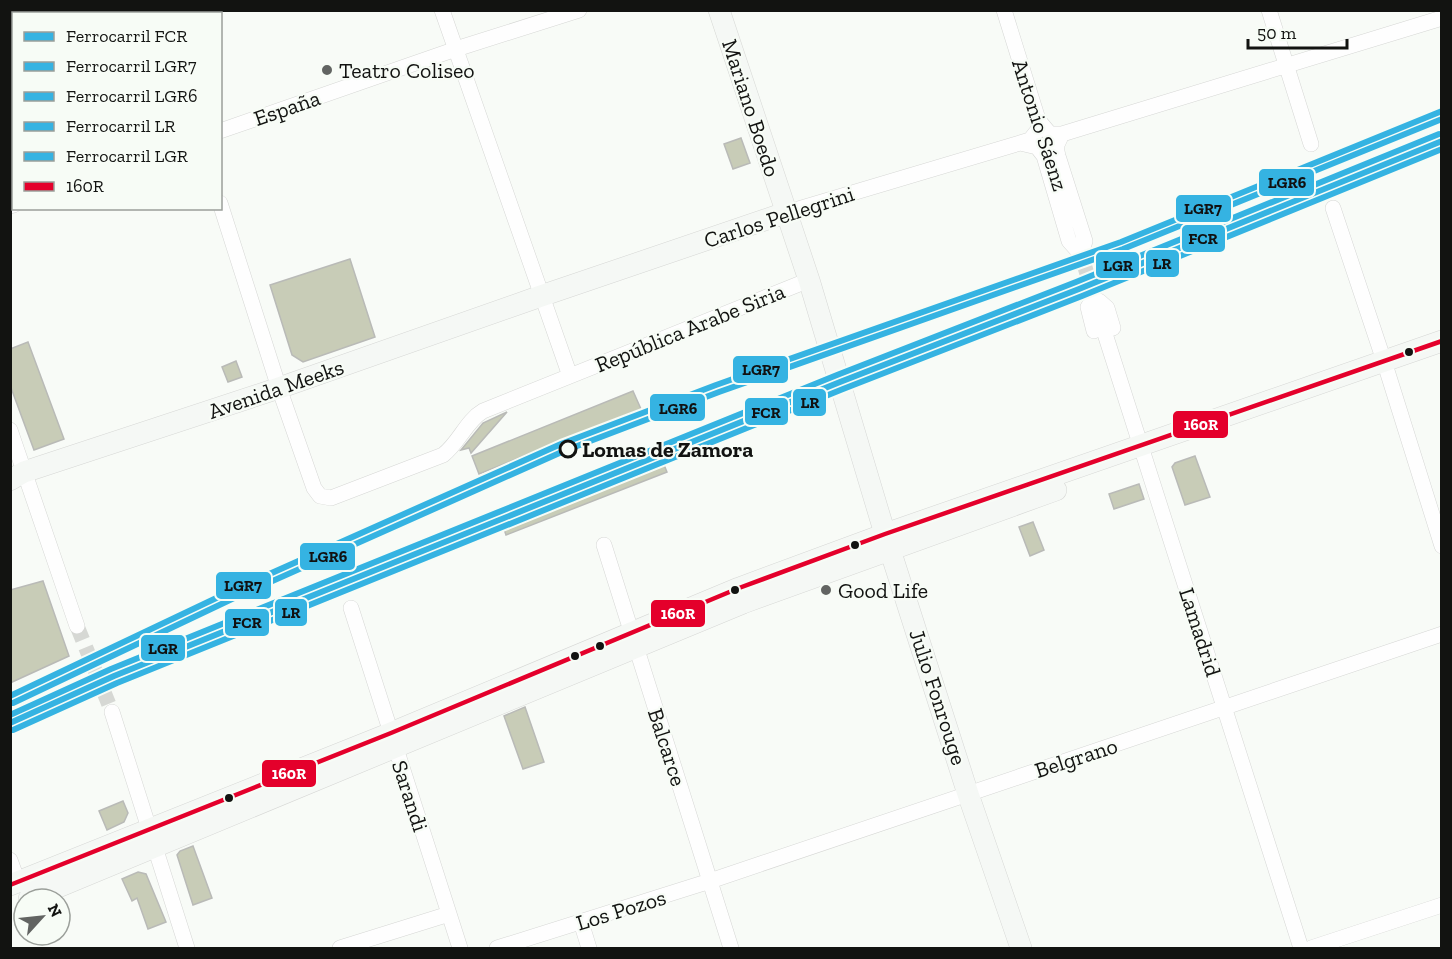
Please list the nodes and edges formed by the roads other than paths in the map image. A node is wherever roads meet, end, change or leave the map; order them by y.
1 (442, 10) edge
2 (579, 10) edge
3 (720, 10) edge
4 (1004, 10) edge
5 (1269, 10) edge
6 (1442, 18) edge
7 (456, 49) junction
8 (1286, 65) junction
9 (1039, 121) junction
10 (222, 130) edge
11 (1062, 134) junction
12 (1020, 143) junction
13 (1311, 144) dead end
14 (1333, 208) dead end
15 (222, 209) edge
16 (785, 213) junction
17 (1077, 240) tunnel mouth
18 (809, 280) junction
19 (541, 296) junction
20 (1099, 315) tunnel mouth
21 (1442, 341) edge
22 (1442, 356) edge
23 (1386, 368) junction
24 (570, 376) junction
25 (838, 376) joint
26 (279, 388) junction
27 (10, 430) edge
28 (1141, 449) junction
29 (17, 476) edge
30 (888, 542) junction
31 (604, 545) dead end
32 (1442, 546) edge
33 (351, 608) dead end
34 (77, 626) tunnel mouth
35 (1442, 634) edge
36 (634, 639) junction
37 (1225, 708) junction
38 (112, 712) tunnel mouth
39 (393, 741) junction
40 (968, 794) junction
41 (152, 838) junction
42 (10, 860) edge
43 (710, 881) junction
44 (18, 887) edge
45 (32, 887) edge
46 (1442, 905) edge
47 (449, 914) junction
48 (581, 922) junction
49 (187, 948) edge
50 (340, 948) edge
51 (459, 948) edge
52 (497, 948) edge
53 (589, 948) edge
54 (731, 948) edge
55 (1021, 948) edge
56 (1301, 948) edge
57 (1311, 948) edge

1 - 7 street
2 - 7 street, España
3 - 16 street, Mariano Boedo
4 - 9 street, Antonio Sáenz
5 - 8 street
6 - 8 street
7 - 10 street, España
7 - 19 street
8 - 11 street
8 - 13 street
9 - 11 street
9 - 12 street
9 - 17 street, Antonio Sáenz
11 - 12 street, Antonio Sáenz
12 - 16 street, Carlos Pellegrini
14 - 23 street
15 - 26 street
16 - 18 street, Mariano Boedo
16 - 19 street, Carlos Pellegrini
18 - 24 street, República Arabe Siria
18 - 25 street, Mariano Boedo
19 - 24 street
19 - 26 street, Avenida Meeks
20 - 28 street, Lamadrid
21 - 23 street
22 - 23 street
23 - 28 street
23 - 32 street
24 - 26 street, República Arabe Siria
25 - 30 street, Julio Fonrouge
26 - 29 street, Avenida Meeks
27 - 29 street
28 - 28 street, Lamadrid
28 - 30 street
28 - 37 street, Lamadrid
29 - 34 street
30 - 36 street
30 - 40 street, Julio Fonrouge
31 - 36 street, Balcarce
33 - 39 street, Sarandi
35 - 37 street, Belgrano
36 - 39 street
36 - 43 street, Balcarce
37 - 40 street, Belgrano
37 - 56 street, Lamadrid
38 - 41 street
39 - 41 street
39 - 47 street, Sarandi
40 - 43 street, Belgrano
40 - 55 street, Julio Fonrouge
41 - 45 street
41 - 49 street
42 - 44 street
43 - 48 street, Los Pozos
43 - 54 street, Balcarce
46 - 57 street
47 - 50 street
47 - 51 street, Sarandi
48 - 52 street, Los Pozos
48 - 53 street

